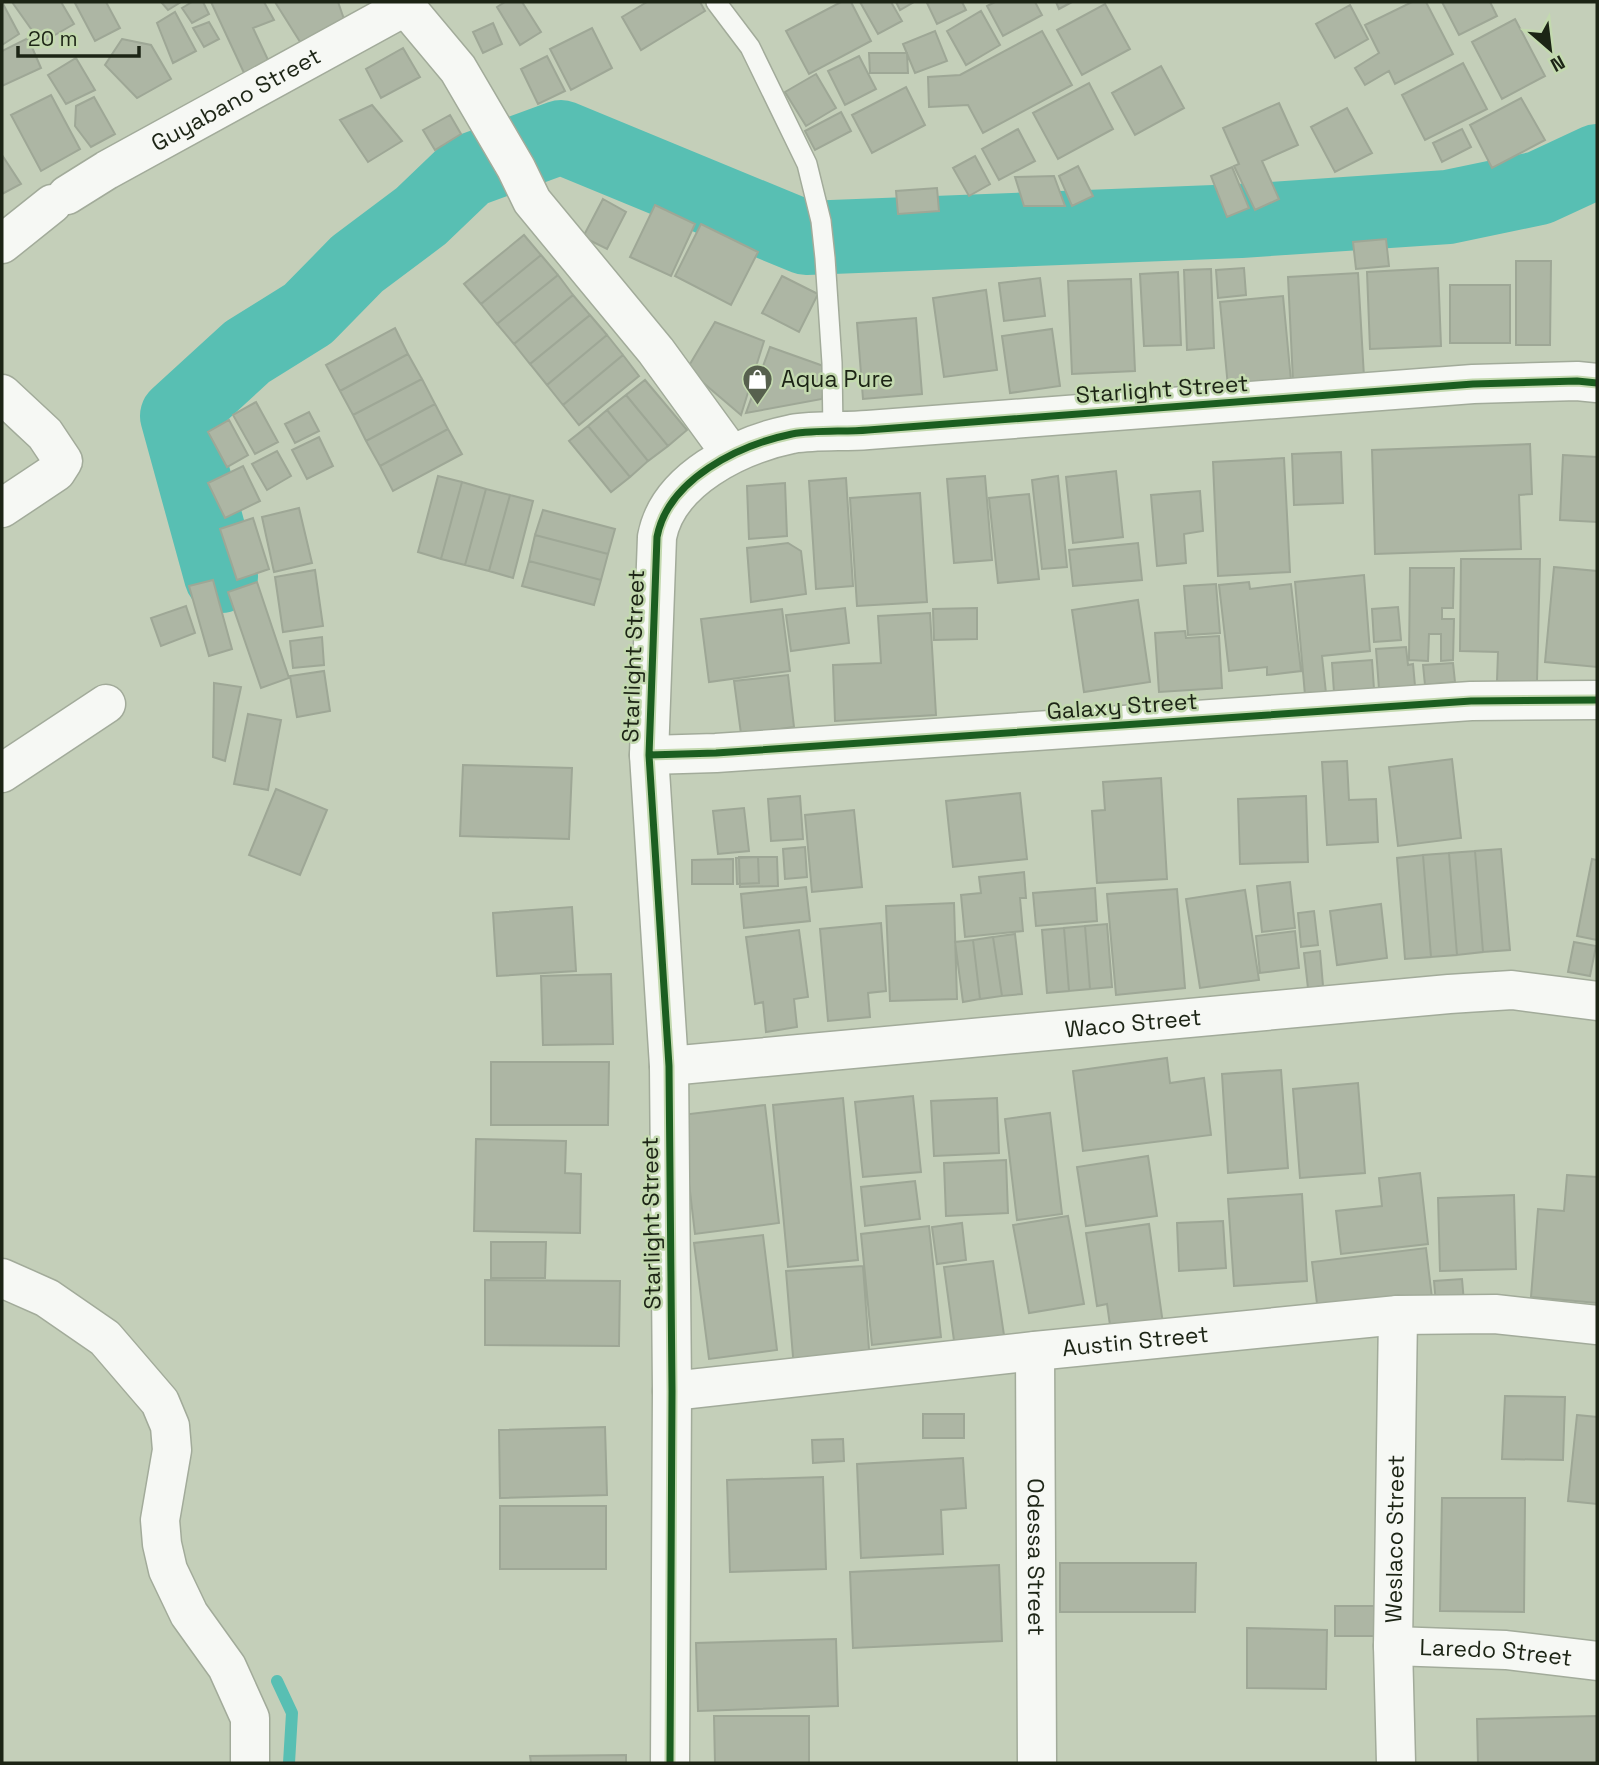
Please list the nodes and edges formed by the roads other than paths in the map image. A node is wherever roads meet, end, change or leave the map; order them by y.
1 (716, 2) edge
2 (404, 4) edge
3 (2, 244) edge
4 (1597, 383) edge
5 (2, 394) edge
6 (833, 432) junction
7 (731, 454) junction
8 (2, 508) edge
9 (1597, 700) edge
10 (106, 704) dead end
11 (649, 755) junction
12 (2, 773) edge
13 (1597, 1001) edge
14 (668, 1066) junction
15 (2, 1278) edge
16 (1398, 1315) junction
17 (1597, 1325) edge
18 (1035, 1351) junction
19 (672, 1391) junction
20 (1393, 1646) junction
21 (1597, 1661) edge
22 (250, 1763) edge
23 (670, 1763) edge
24 (1037, 1763) edge
25 (1395, 1763) edge

1 - 6 lane
2 - 3 street, Guyabano Street
2 - 7 street
4 - 6 street, Starlight Street
5 - 8 street
6 - 7 street, Starlight Street
7 - 11 street, Starlight Street
9 - 11 street, Galaxy Street
10 - 12 street
11 - 14 street, Starlight Street
13 - 14 street, Waco Street
14 - 19 street, Starlight Street
15 - 22 street
16 - 17 street, Austin Street
16 - 18 street, Austin Street
16 - 20 street, Weslaco Street
18 - 19 street, Austin Street
18 - 24 street, Odessa Street
19 - 23 street, Starlight Street
20 - 21 street, Laredo Street
20 - 25 street, Weslaco Street

